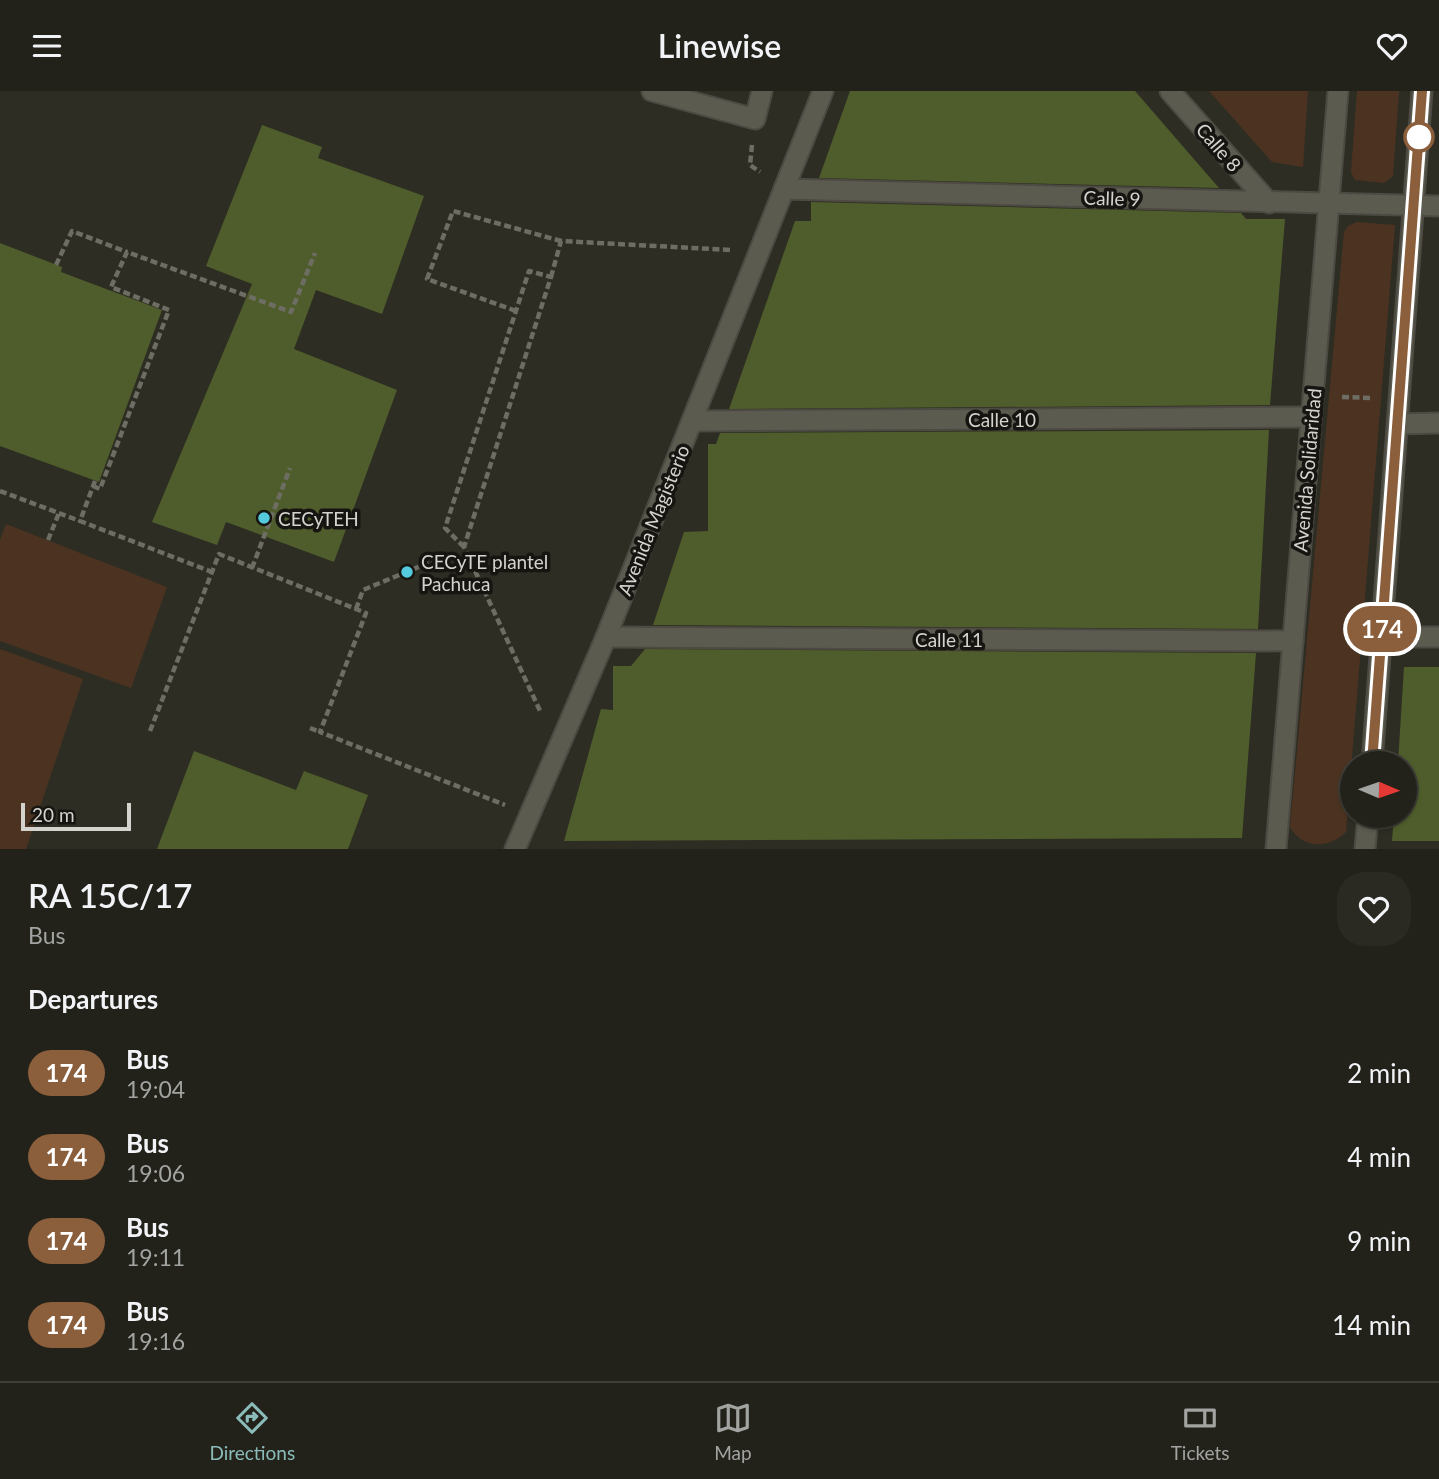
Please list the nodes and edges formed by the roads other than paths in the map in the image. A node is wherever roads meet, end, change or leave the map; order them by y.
1 (652, 91) edge
2 (762, 91) edge
3 (823, 91) edge
4 (1170, 91) edge
5 (1338, 91) edge
6 (1422, 91) edge
7 (784, 189) junction
8 (1269, 203) junction
9 (1329, 204) junction
10 (1415, 206) junction
11 (1439, 206) edge
12 (1311, 417) junction
13 (692, 421) junction
14 (1439, 423) edge
15 (1398, 424) junction
16 (606, 637) junction
17 (1381, 637) junction
18 (1439, 637) edge
19 (1293, 641) junction
20 (1373, 751) edge
21 (1367, 828) edge
22 (515, 849) edge
23 (1276, 849) edge
24 (1365, 849) edge

1 - 2 street
3 - 7 street
4 - 8 street, Calle 8
5 - 9 street, Avenida Solidaridad
6 - 10 street
7 - 8 street, Calle 9
7 - 13 street, Avenida Magisterio
8 - 9 street, Calle 9
9 - 10 street, Calle 9
9 - 12 street, Avenida Solidaridad
10 - 11 street, Calle 9
10 - 15 street
12 - 13 street, Calle 10
12 - 19 street, Avenida Solidaridad
13 - 16 street, Avenida Magisterio
14 - 15 street
15 - 17 street
16 - 19 street, Calle 11
16 - 22 street, Avenida Magisterio
17 - 18 street
17 - 20 street
19 - 23 street, Avenida Solidaridad
21 - 24 street

